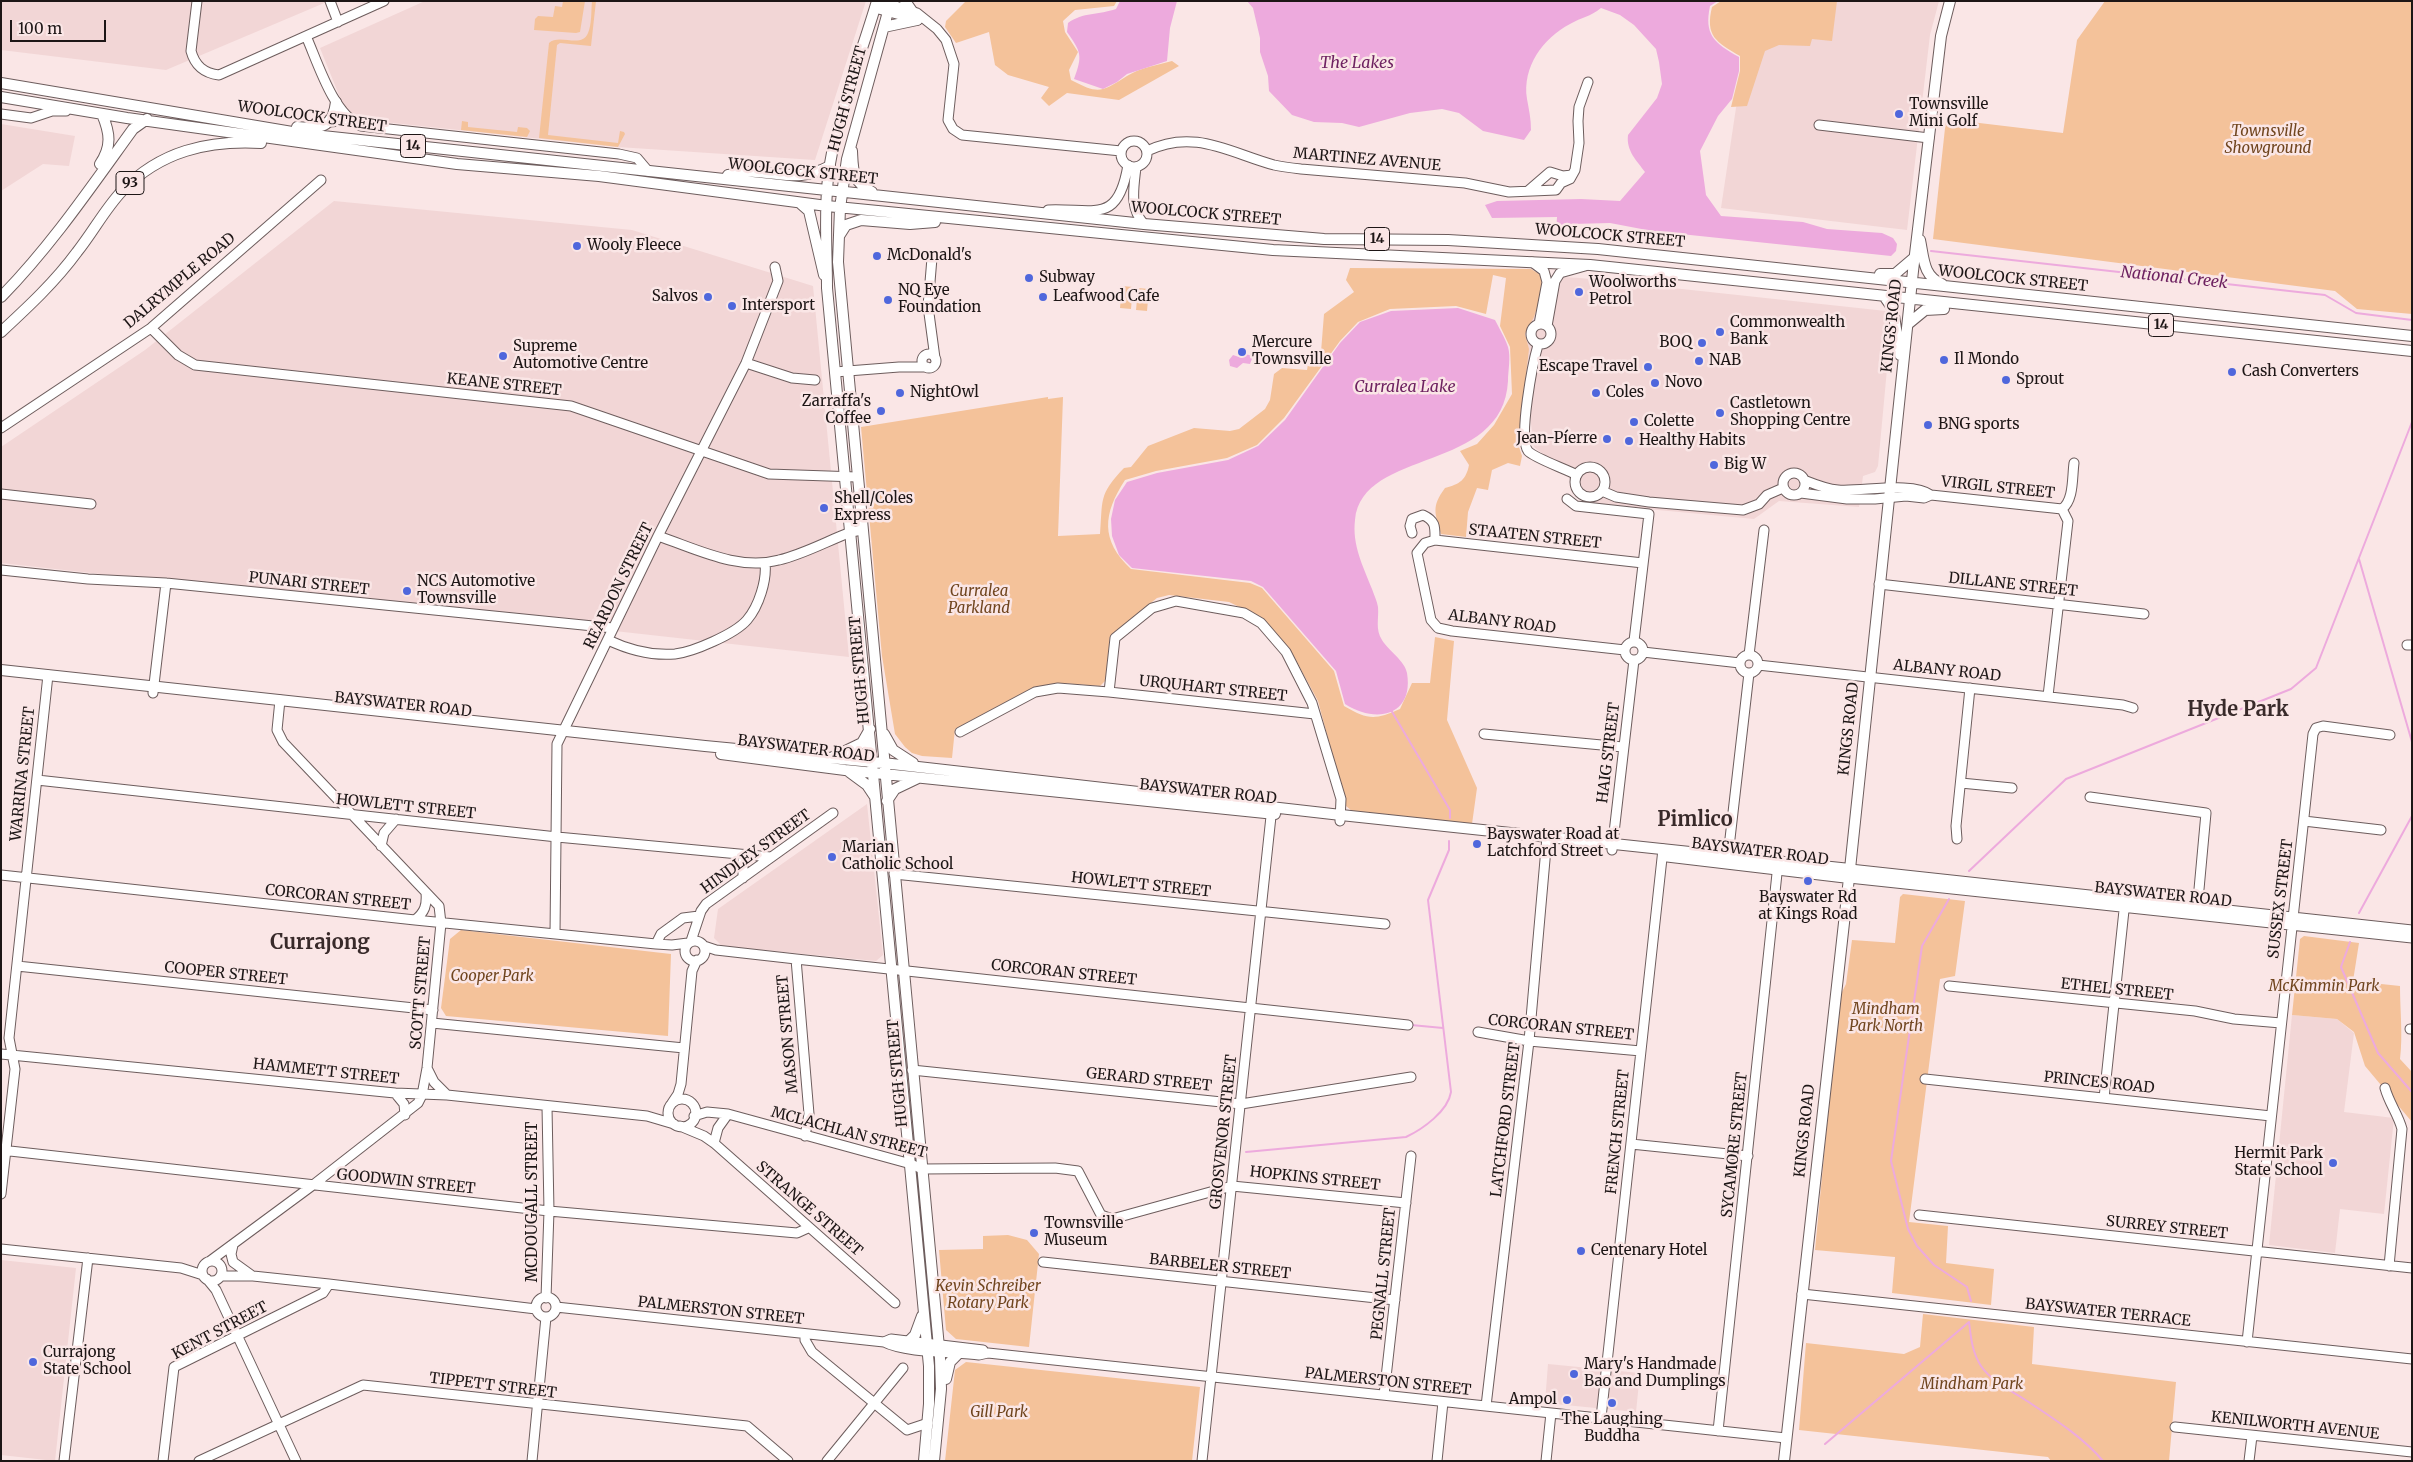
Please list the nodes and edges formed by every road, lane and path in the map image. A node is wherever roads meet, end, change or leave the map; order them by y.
1 (197, 1) edge
2 (330, 1) edge
3 (384, 1) edge
4 (905, 1) edge
5 (1950, 1) edge
6 (884, 5) edge
7 (918, 17) junction
8 (338, 22) junction
9 (884, 27) junction
10 (306, 36) junction
11 (1588, 82) dead end
12 (1, 83) edge
13 (1, 97) edge
14 (336, 102) junction
15 (86, 111) junction
16 (169, 111) junction
17 (1, 114) edge
18 (102, 114) junction
19 (146, 120) junction
20 (329, 122) junction
21 (170, 123) junction
22 (246, 124) junction
23 (356, 124) junction
24 (1818, 126) dead end
25 (852, 135) junction
26 (1929, 138) junction
27 (317, 145) junction
28 (1121, 151) junction
29 (1148, 151) junction
30 (830, 166) junction
31 (1132, 166) junction
32 (648, 171) junction
33 (710, 177) junction
34 (1543, 178) junction
35 (1560, 179) junction
36 (321, 180) dead end
37 (828, 189) junction
38 (842, 190) junction
39 (1528, 191) junction
40 (1550, 191) junction
41 (876, 194) junction
42 (801, 204) junction
43 (827, 206) junction
44 (840, 208) junction
45 (1030, 211) junction
46 (70, 214) junction
47 (966, 220) junction
48 (1144, 224) junction
49 (1918, 227) junction
50 (838, 238) junction
51 (1915, 257) junction
52 (932, 258) dead end
53 (1530, 261) junction
54 (1590, 265) junction
55 (774, 267) dead end
56 (1817, 274) junction
57 (1912, 284) junction
58 (1947, 286) junction
59 (827, 288) junction
60 (1884, 296) junction
61 (1, 297) edge
62 (1910, 299) junction
63 (2094, 319) junction
64 (1908, 324) junction
65 (1543, 325) junction
66 (150, 328) junction
67 (1, 332) edge
68 (930, 332) junction
69 (2412, 336) edge
70 (1538, 344) junction
71 (2412, 351) edge
72 (925, 361) junction
73 (746, 363) junction
74 (1902, 371) junction
75 (835, 372) junction
76 (847, 372) junction
77 (815, 380) dead end
78 (1, 428) edge
79 (701, 451) junction
80 (2074, 463) dead end
81 (1576, 475) junction
82 (857, 477) junction
83 (845, 478) junction
84 (1804, 480) junction
85 (1783, 488) junction
86 (1602, 491) junction
87 (1801, 493) junction
88 (1889, 493) junction
89 (1, 494) edge
90 (1567, 499) dead end
91 (91, 504) dead end
92 (2062, 509) junction
93 (862, 530) junction
94 (1764, 530) dead end
95 (851, 532) junction
96 (1412, 533) dead end
97 (658, 536) junction
98 (1435, 540) junction
99 (1425, 543) joint
100 (1643, 562) junction
101 (765, 563) junction
102 (1, 570) edge
103 (166, 583) junction
104 (1879, 584) junction
105 (2058, 604) junction
106 (2144, 614) dead end
107 (614, 628) junction
108 (608, 640) junction
109 (1634, 641) junction
110 (1625, 650) junction
111 (1643, 652) junction
112 (1749, 655) junction
113 (1634, 660) junction
114 (1740, 663) junction
115 (1758, 665) junction
116 (1, 670) edge
117 (1749, 673) junction
118 (1, 676) edge
119 (1869, 677) junction
120 (47, 678) junction
121 (1970, 688) junction
122 (153, 690) junction
123 (1109, 692) junction
124 (2048, 696) junction
125 (279, 703) junction
126 (2132, 708) dead end
127 (1315, 714) junction
128 (881, 726) junction
129 (870, 729) junction
130 (960, 732) dead end
131 (563, 733) junction
132 (1484, 734) dead end
133 (2390, 735) dead end
134 (1623, 747) junction
135 (832, 758) junction
136 (879, 767) junction
137 (845, 770) junction
138 (923, 772) junction
139 (37, 780) junction
140 (1961, 783) junction
141 (2012, 788) dead end
142 (332, 793) junction
143 (2090, 797) dead end
144 (882, 801) junction
145 (1271, 810) junction
146 (323, 812) junction
147 (833, 813) dead end
148 (351, 814) junction
149 (1340, 818) junction
150 (396, 819) junction
151 (2304, 821) junction
152 (2381, 830) dead end
153 (557, 837) junction
154 (1957, 839) dead end
155 (1547, 840) junction
156 (381, 846) junction
157 (1612, 847) junction
158 (1662, 852) junction
159 (743, 855) junction
160 (1728, 856) junction
161 (771, 857) junction
162 (1778, 866) junction
163 (1850, 873) junction
164 (1, 874) edge
165 (894, 874) junction
166 (26, 877) junction
167 (743, 878) junction
168 (426, 893) junction
169 (2125, 903) junction
170 (2197, 911) junction
171 (1261, 912) junction
172 (698, 918) junction
173 (415, 920) junction
174 (2292, 921) junction
175 (441, 923) junction
176 (1385, 924) dead end
177 (2412, 930) edge
178 (555, 934) junction
179 (2412, 938) edge
180 (690, 942) junction
181 (656, 944) junction
182 (672, 945) junction
183 (703, 945) junction
184 (716, 950) junction
185 (687, 956) junction
186 (700, 958) junction
187 (796, 959) junction
188 (17, 966) junction
189 (893, 968) junction
190 (904, 970) junction
191 (692, 971) junction
192 (1949, 986) dead end
193 (2115, 1003) junction
194 (1251, 1008) junction
195 (433, 1010) junction
196 (432, 1023) junction
197 (2281, 1023) junction
198 (1408, 1024) dead end
199 (1478, 1032) dead end
200 (1529, 1041) junction
201 (684, 1048) junction
202 (1641, 1051) junction
203 (1, 1054) edge
204 (13, 1055) junction
205 (427, 1068) junction
206 (912, 1070) junction
207 (1411, 1077) dead end
208 (1925, 1078) dead end
209 (681, 1084) junction
210 (2385, 1088) dead end
211 (395, 1094) junction
212 (422, 1095) junction
213 (447, 1095) junction
214 (2104, 1098) junction
215 (691, 1104) junction
216 (1241, 1104) junction
217 (670, 1106) junction
218 (547, 1107) junction
219 (708, 1112) junction
220 (728, 1114) junction
221 (404, 1115) junction
222 (647, 1116) junction
223 (2271, 1116) junction
224 (694, 1118) junction
225 (677, 1125) junction
226 (704, 1136) junction
227 (805, 1136) junction
228 (714, 1143) junction
229 (1631, 1144) junction
230 (4, 1150) edge
231 (1411, 1156) dead end
232 (1748, 1156) junction
233 (910, 1164) junction
234 (922, 1169) junction
235 (313, 1185) junction
236 (1232, 1186) junction
237 (1, 1194) edge
238 (1406, 1203) junction
239 (549, 1211) junction
240 (1919, 1215) dead end
241 (1107, 1218) joint
242 (808, 1228) junction
243 (233, 1245) junction
244 (1, 1249) edge
245 (2257, 1251) junction
246 (88, 1258) junction
247 (1043, 1262) dead end
248 (207, 1263) junction
249 (2389, 1266) junction
250 (181, 1268) junction
251 (2412, 1268) edge
252 (220, 1271) junction
253 (253, 1276) junction
254 (205, 1277) junction
255 (1222, 1281) junction
256 (329, 1284) junction
257 (216, 1290) junction
258 (1802, 1294) junction
259 (546, 1298) junction
260 (1395, 1300) junction
261 (895, 1303) dead end
262 (556, 1307) junction
263 (536, 1308) junction
264 (924, 1310) junction
265 (546, 1317) junction
266 (805, 1334) junction
267 (238, 1336) junction
268 (909, 1341) junction
269 (884, 1342) junction
270 (2247, 1342) junction
271 (932, 1347) junction
272 (959, 1353) junction
273 (988, 1353) junction
274 (2412, 1360) edge
275 (903, 1368) dead end
276 (1211, 1377) junction
277 (942, 1390) junction
278 (1384, 1395) junction
279 (1443, 1402) junction
280 (874, 1403) junction
281 (538, 1405) junction
282 (1486, 1406) junction
283 (1551, 1413) junction
284 (1601, 1418) junction
285 (278, 1423) junction
286 (928, 1423) junction
287 (2175, 1428) dead end
288 (1718, 1431) junction
289 (2252, 1436) junction
290 (1786, 1438) junction
291 (2412, 1452) edge
292 (64, 1461) edge
293 (164, 1461) edge
294 (200, 1461) edge
295 (296, 1461) edge
296 (532, 1461) edge
297 (788, 1461) edge
298 (828, 1461) edge
299 (924, 1461) edge
300 (934, 1461) edge
301 (1202, 1461) edge
302 (1436, 1461) edge
303 (1546, 1461) edge
304 (1784, 1461) edge
305 (2249, 1461) edge

1 - 10 street
2 - 8 street
3 - 8 street
4 - 7 main road
5 - 26 main road, KINGS ROAD
6 - 7 street
6 - 9 main road, HUGH STREET
6 - 30 main road, HUGH STREET
7 - 9 main road
7 - 28 street
8 - 10 street
9 - 25 main road, HUGH STREET
10 - 14 street
11 - 35 street
12 - 16 main road, WOOLCOCK STREET / 14
13 - 15 main road, WOOLCOCK STREET / 14
14 - 20 main road
14 - 23 street
15 - 17 street
15 - 18 main road, WOOLCOCK STREET / 14
16 - 19 main road, 93
16 - 21 main road
16 - 22 main road, WOOLCOCK STREET / 14
18 - 19 main road, WOOLCOCK STREET / 14
18 - 46 main road
19 - 21 main road, WOOLCOCK STREET / 14
19 - 46 main road, 93
20 - 22 main road
20 - 23 street
21 - 27 main road, WOOLCOCK STREET / 14
22 - 32 main road, WOOLCOCK STREET / 14
23 - 32 street
24 - 26 street
25 - 38 main road, HUGH STREET
25 - 41 main road
26 - 49 main road, KINGS ROAD
27 - 42 main road, WOOLCOCK STREET / 14
27 - 67 main road, 93
28 - 29 street
28 - 31 street
29 - 31 street
29 - 39 street, MARTINEZ AVENUE
30 - 33 main road
30 - 37 main road, HUGH STREET
31 - 45 street
31 - 48 street
32 - 33 main road, WOOLCOCK STREET / 14
33 - 37 main road, WOOLCOCK STREET / 14
34 - 35 street
34 - 39 street
34 - 40 street
35 - 40 street
36 - 66 street, DALRYMPLE ROAD
37 - 38 main road, WOOLCOCK STREET / 14
37 - 43 main road, HUGH STREET
38 - 41 main road, WOOLCOCK STREET / 14
38 - 44 main road, HUGH STREET
39 - 40 street, MARTINEZ AVENUE
41 - 45 main road, WOOLCOCK STREET / 14
42 - 43 main road, WOOLCOCK STREET / 14
42 - 59 main road
43 - 44 main road, WOOLCOCK STREET / 14
43 - 59 main road, HUGH STREET
44 - 47 main road, WOOLCOCK STREET / 14
44 - 50 main road, HUGH STREET
45 - 48 main road, WOOLCOCK STREET / 14
46 - 61 main road, 93
47 - 50 main road
47 - 53 main road, WOOLCOCK STREET / 14
48 - 56 main road, WOOLCOCK STREET / 14
49 - 51 main road, KINGS ROAD
49 - 58 main road
50 - 76 main road, HUGH STREET
51 - 56 main road
51 - 57 main road, KINGS ROAD
52 - 68 street
53 - 54 main road, WOOLCOCK STREET / 14
53 - 65 street
54 - 60 main road, WOOLCOCK STREET / 14
54 - 65 street
55 - 73 street, REARDON STREET
56 - 57 main road, WOOLCOCK STREET / 14
57 - 58 main road, WOOLCOCK STREET / 14
57 - 62 main road, KINGS ROAD
58 - 69 main road, WOOLCOCK STREET / 14
59 - 75 main road, HUGH STREET
60 - 62 main road, WOOLCOCK STREET / 14
60 - 74 main road
62 - 63 main road, WOOLCOCK STREET / 14
62 - 64 main road, KINGS ROAD
63 - 64 main road
63 - 71 main road, WOOLCOCK STREET / 14
64 - 74 main road, KINGS ROAD
65 - 70 street
65 - 70 street
66 - 78 street, DALRYMPLE ROAD
66 - 79 street, KEANE STREET
68 - 72 street
68 - 72 street
70 - 81 street
72 - 76 street
73 - 77 street
73 - 79 street, REARDON STREET
74 - 88 main road, KINGS ROAD
75 - 76 street
75 - 83 main road, HUGH STREET
76 - 82 main road, HUGH STREET
79 - 83 street, KEANE STREET
79 - 97 street, REARDON STREET
80 - 92 street
81 - 86 street
81 - 86 street
82 - 83 street, KEANE STREET
82 - 93 main road, HUGH STREET
83 - 95 main road, HUGH STREET
84 - 85 street
84 - 87 street
84 - 88 street
85 - 86 street
85 - 87 street
87 - 88 street
88 - 92 street, VIRGIL STREET
88 - 104 main road, KINGS ROAD
89 - 91 street
90 - 100 street
92 - 105 street
93 - 95 street
93 - 128 main road, HUGH STREET
94 - 112 street
95 - 101 street
95 - 129 main road, HUGH STREET
96 - 98 street
97 - 101 street
97 - 107 street, REARDON STREET
98 - 99 street, STAATEN STREET
98 - 100 street, STAATEN STREET
99 - 110 street, ALBANY ROAD
100 - 109 street
101 - 108 street
102 - 103 street, PUNARI STREET
103 - 107 street, PUNARI STREET
103 - 122 street
104 - 105 street, DILLANE STREET
104 - 119 main road, KINGS ROAD
105 - 106 street, DILLANE STREET
105 - 124 street
107 - 108 street, REARDON STREET
108 - 131 street, REARDON STREET
109 - 110 street
109 - 111 street
110 - 113 street
111 - 113 street
111 - 114 street
112 - 114 street
112 - 115 street
113 - 134 street, HAIG STREET
114 - 117 street
115 - 117 street
115 - 119 street, ALBANY ROAD
116 - 120 main road, BAYSWATER ROAD
117 - 160 street
118 - 120 main road, BAYSWATER ROAD
119 - 121 street, ALBANY ROAD
119 - 163 main road, KINGS ROAD
120 - 122 main road, BAYSWATER ROAD
120 - 139 street, WARRINA STREET
121 - 124 street, ALBANY ROAD
121 - 140 street
122 - 125 main road, BAYSWATER ROAD
123 - 127 street, URQUHART STREET
123 - 127 street
123 - 130 street
124 - 126 street, ALBANY ROAD
125 - 131 main road, BAYSWATER ROAD
125 - 142 street
127 - 149 street
128 - 136 main road, HUGH STREET
128 - 138 main road
129 - 135 main road
129 - 136 main road, HUGH STREET
131 - 135 main road, BAYSWATER ROAD
131 - 137 main road, BAYSWATER ROAD
131 - 153 street, REARDON STREET
132 - 134 street
133 - 151 street, SUSSEX STREET
134 - 157 street, HAIG STREET
135 - 136 main road, BAYSWATER ROAD
136 - 137 main road, BAYSWATER ROAD
136 - 138 main road, BAYSWATER ROAD
136 - 144 main road, HUGH STREET
137 - 144 main road
138 - 144 main road
138 - 145 main road, BAYSWATER ROAD
139 - 146 street, HOWLETT STREET
139 - 166 street, WARRINA STREET
140 - 141 street
140 - 154 street
142 - 146 street
142 - 148 street
143 - 170 street
144 - 165 main road, HUGH STREET
144 - 189 main road, HUGH STREET
145 - 149 main road, BAYSWATER ROAD
145 - 171 street, GROSVENOR STREET
146 - 148 street, HOWLETT STREET
147 - 161 street, HINDLEY STREET
148 - 150 street, HOWLETT STREET
148 - 156 street
149 - 155 main road, BAYSWATER ROAD
150 - 153 street, HOWLETT STREET
150 - 156 street
151 - 152 street
151 - 174 street, SUSSEX STREET
153 - 159 street, HOWLETT STREET
153 - 178 street, REARDON STREET
155 - 157 main road, BAYSWATER ROAD
155 - 200 street, LATCHFORD STREET
156 - 168 street
157 - 158 main road, BAYSWATER ROAD
158 - 160 main road, BAYSWATER ROAD
158 - 162 main road, BAYSWATER ROAD
158 - 202 street, FRENCH STREET
159 - 161 street, HOWLETT STREET
159 - 167 street
160 - 162 main road, BAYSWATER ROAD
161 - 167 street, HINDLEY STREET
162 - 163 main road, BAYSWATER ROAD
162 - 232 street, SYCAMORE STREET
163 - 169 street, BAYSWATER ROAD
163 - 258 main road, KINGS ROAD
164 - 166 street, CORCORAN STREET
165 - 171 street, HOWLETT STREET
165 - 190 main road, HUGH STREET
166 - 173 street, CORCORAN STREET
166 - 188 street, WARRINA STREET
167 - 172 street, HINDLEY STREET
168 - 173 street
168 - 175 street
169 - 170 street, BAYSWATER ROAD
169 - 193 street
170 - 174 street, BAYSWATER ROAD
171 - 176 street, HOWLETT STREET
171 - 194 street, GROSVENOR STREET
172 - 180 street, HINDLEY STREET
172 - 181 street, HINDLEY STREET
172 - 183 street
173 - 175 street, CORCORAN STREET
174 - 177 street, BAYSWATER ROAD
174 - 179 street, BAYSWATER ROAD
174 - 197 street, SUSSEX STREET
175 - 178 street, CORCORAN STREET
175 - 195 street, SCOTT STREET
178 - 181 street, CORCORAN STREET
180 - 182 street, CORCORAN STREET
180 - 183 street
180 - 185 street
181 - 182 street, CORCORAN STREET
182 - 185 street
183 - 184 street, CORCORAN STREET
183 - 186 street
184 - 186 street
184 - 187 street, CORCORAN STREET
185 - 186 street
185 - 191 street
186 - 191 street
187 - 189 street, CORCORAN STREET
187 - 227 street, MASON STREET
188 - 195 street, COOPER STREET
188 - 204 street, WARRINA STREET
189 - 190 street, CORCORAN STREET
189 - 233 main road, HUGH STREET
190 - 194 street, CORCORAN STREET
190 - 206 main road, HUGH STREET
191 - 201 street
192 - 193 street, ETHEL STREET
193 - 197 street, ETHEL STREET
193 - 214 street
194 - 198 street, CORCORAN STREET
194 - 216 street, GROSVENOR STREET
195 - 196 street, SCOTT STREET
196 - 201 street
196 - 205 street, SCOTT STREET
197 - 223 street, SUSSEX STREET
199 - 200 street, CORCORAN STREET
200 - 202 street, CORCORAN STREET
200 - 282 street, LATCHFORD STREET
201 - 209 street
202 - 229 street, FRENCH STREET
203 - 204 street, HAMMETT STREET
204 - 211 street, HAMMETT STREET
204 - 230 street, WARRINA STREET
205 - 212 street, SCOTT STREET
205 - 213 street
206 - 216 street, GERARD STREET
206 - 234 main road, HUGH STREET
207 - 216 street, GERARD STREET
208 - 214 street, PRINCES ROAD
209 - 215 street
209 - 217 street
210 - 249 street
211 - 212 street, HAMMETT STREET
211 - 221 street
212 - 213 street, HAMMETT STREET
212 - 221 street
213 - 218 street, HAMMETT STREET
214 - 223 street, PRINCES ROAD
215 - 217 street
215 - 219 street, MCLACHLAN STREET
215 - 224 street
216 - 236 street, GROSVENOR STREET
217 - 222 street, HAMMETT STREET
217 - 225 street
218 - 222 street, HAMMETT STREET
218 - 239 street, MCDOUGALL STREET
219 - 220 street, MCLACHLAN STREET
219 - 224 street, MCLACHLAN STREET
220 - 227 street, MCLACHLAN STREET
220 - 228 street
221 - 235 street
222 - 225 street, HAMMETT STREET
223 - 245 street, SUSSEX STREET
224 - 225 street
224 - 226 street, STRANGE STREET
225 - 226 street, STRANGE STREET
226 - 228 street, STRANGE STREET
227 - 233 street, MCLACHLAN STREET
228 - 242 street, STRANGE STREET
229 - 232 street
229 - 284 street, FRENCH STREET
230 - 235 street, GOODWIN STREET
230 - 237 street, WARRINA STREET
231 - 238 street, PEGNALL STREET
232 - 288 street, SYCAMORE STREET
233 - 234 street, MCLACHLAN STREET
233 - 264 main road, HUGH STREET
234 - 241 street, MCLACHLAN STREET
234 - 271 main road, HUGH STREET
235 - 239 street, GOODWIN STREET
235 - 243 street
236 - 238 street, HOPKINS STREET
236 - 241 street, HOPKINS STREET
236 - 255 street, GROSVENOR STREET
238 - 260 street, PEGNALL STREET
239 - 242 street, GOODWIN STREET
239 - 259 street, MCDOUGALL STREET
240 - 245 street, SURREY STREET
242 - 261 street, STRANGE STREET
243 - 248 street
243 - 252 street
243 - 253 street
244 - 246 street
245 - 249 street, SURREY STREET
245 - 270 street, SUSSEX STREET
246 - 250 street
246 - 292 street
247 - 255 street, BARBELER STREET
248 - 250 street
248 - 252 street
248 - 254 street
249 - 251 street, SURREY STREET
250 - 254 street
252 - 253 street
252 - 254 street
252 - 257 street
253 - 256 street
254 - 257 street
255 - 260 street, BARBELER STREET
255 - 276 street, GROSVENOR STREET
256 - 263 street
256 - 267 street, KENT STREET
257 - 267 street
258 - 270 street, BAYSWATER TERRACE
258 - 290 main road, KINGS ROAD
259 - 262 street
259 - 263 street
260 - 278 street, PEGNALL STREET
262 - 265 street
262 - 266 street, PALMERSTON STREET
263 - 265 street
264 - 268 main road
264 - 271 main road, HUGH STREET
265 - 281 street
266 - 269 street, PALMERSTON STREET
266 - 280 street
267 - 285 street
267 - 293 street, KENT STREET
268 - 269 street, PALMERSTON STREET
268 - 271 street, PALMERSTON STREET
269 - 271 street, PALMERSTON STREET
270 - 274 street, BAYSWATER TERRACE
271 - 272 street, PALMERSTON STREET
271 - 273 street, PALMERSTON STREET
271 - 277 main road, HUGH STREET
271 - 286 main road, HUGH STREET
272 - 273 street, PALMERSTON STREET
272 - 277 main road
273 - 276 street, PALMERSTON STREET
275 - 280 street
276 - 278 street, PALMERSTON STREET
276 - 301 street, GROSVENOR STREET
277 - 300 main road, HUGH STREET
278 - 279 street, PALMERSTON STREET
279 - 282 street, PALMERSTON STREET
279 - 302 street
280 - 286 street
280 - 298 street
281 - 285 street, TIPPETT STREET
281 - 296 street
281 - 297 street, TIPPETT STREET
282 - 283 street, PALMERSTON STREET
283 - 284 street, PALMERSTON STREET
283 - 303 street
284 - 288 street, PALMERSTON STREET
285 - 294 street, TIPPETT STREET
285 - 295 street
286 - 299 main road, HUGH STREET
287 - 289 street, KENILWORTH AVENUE
288 - 290 street, PALMERSTON STREET
289 - 291 street, KENILWORTH AVENUE
289 - 305 street
290 - 304 main road, KINGS ROAD

